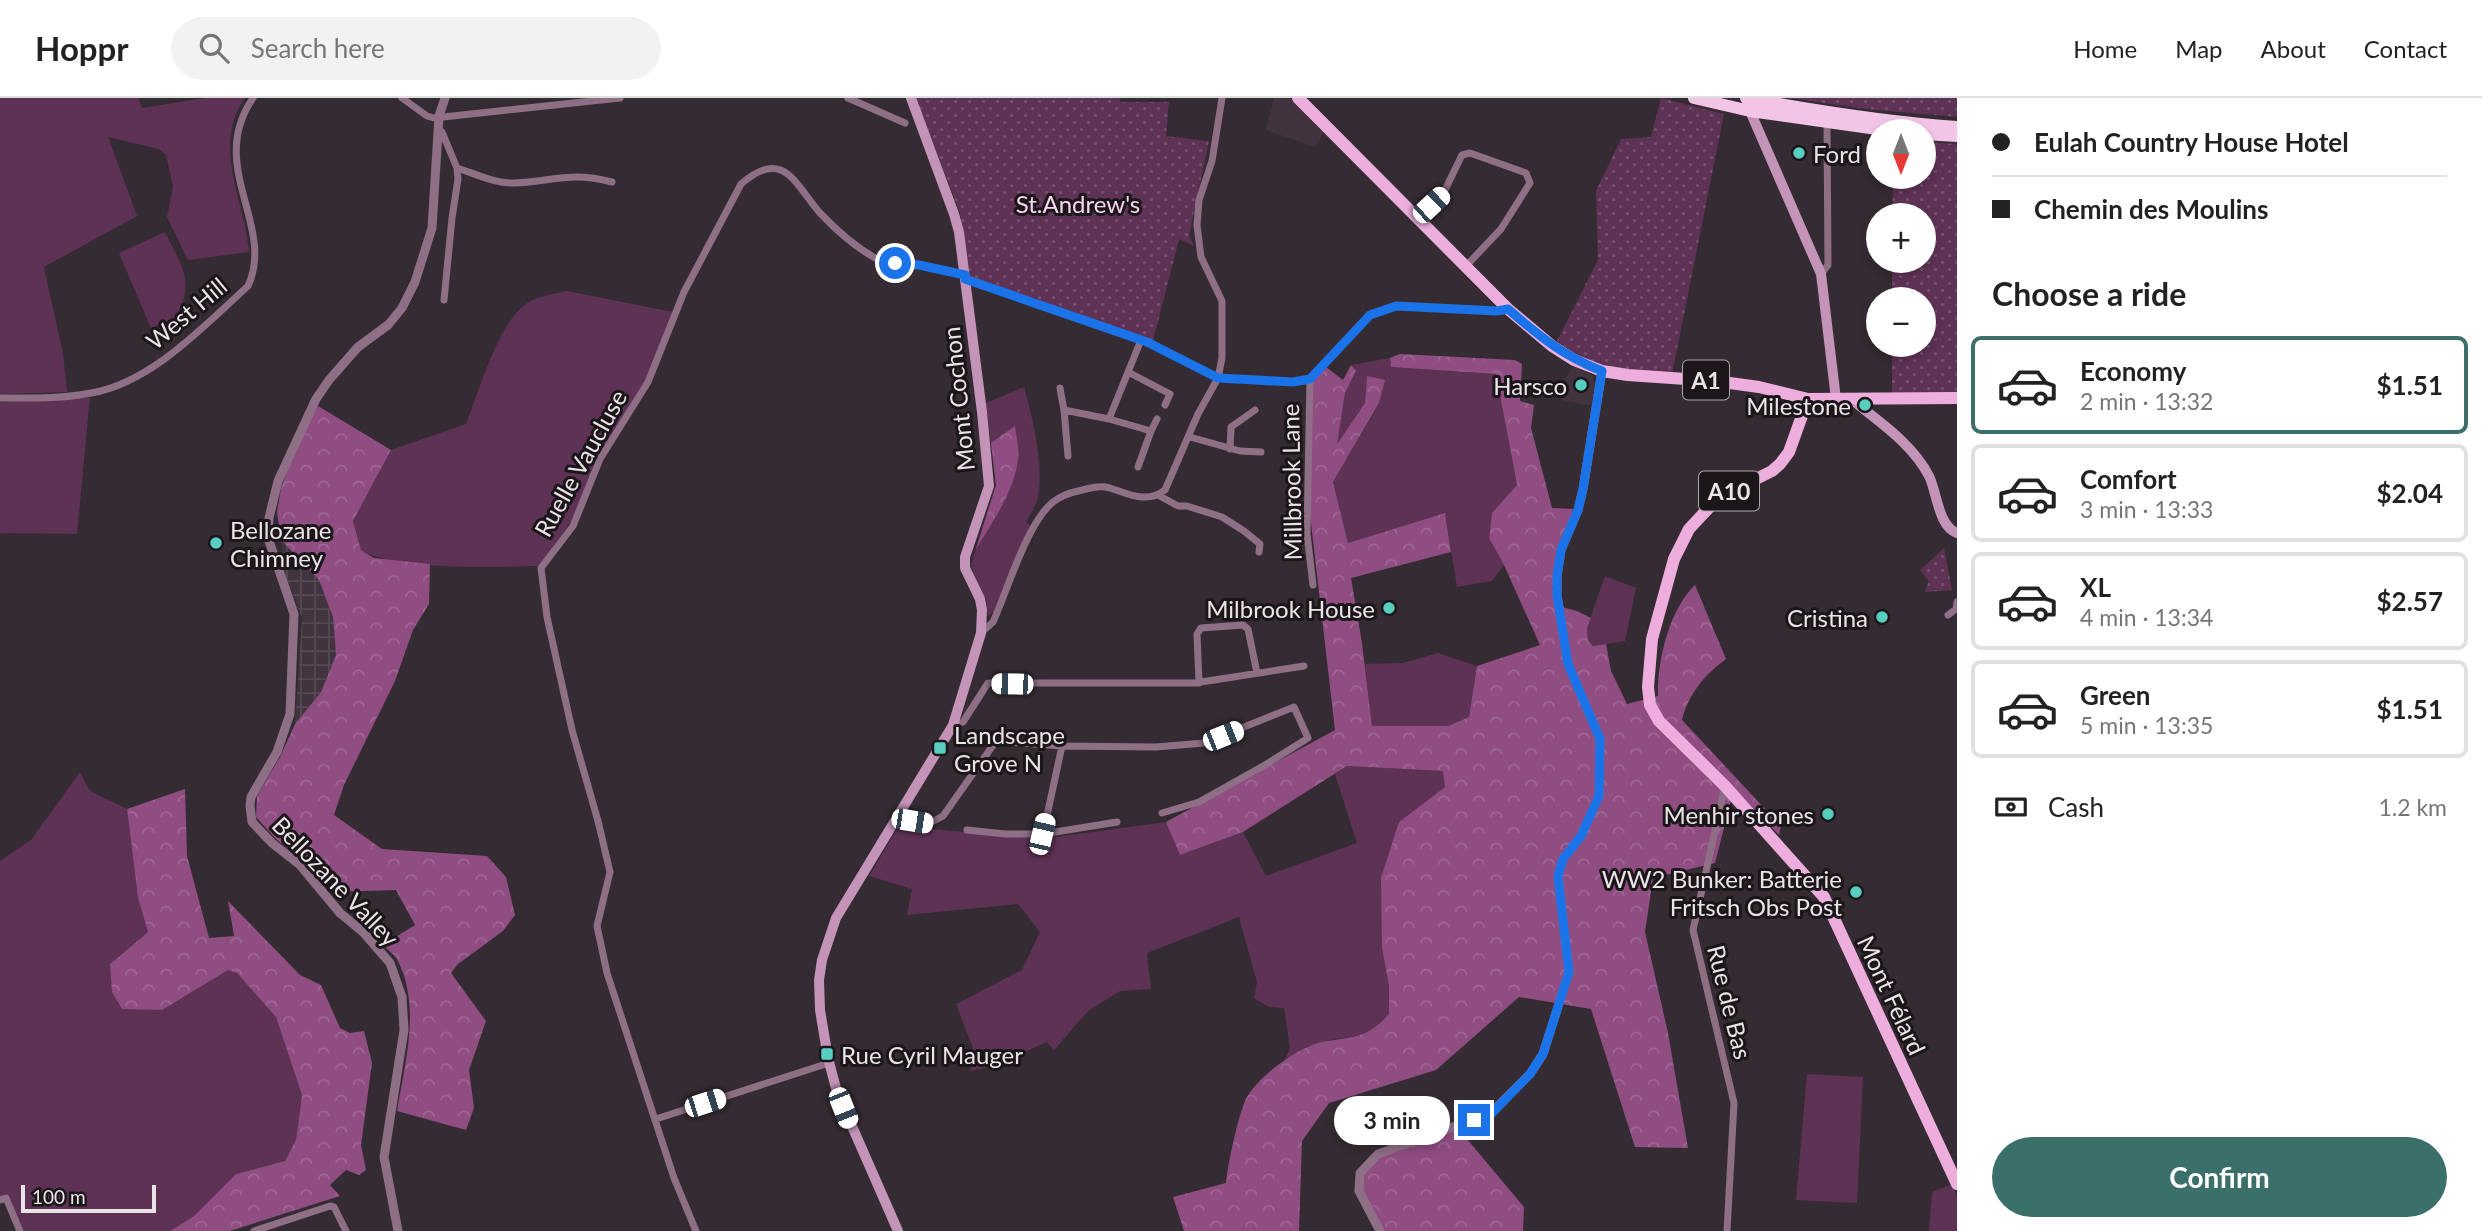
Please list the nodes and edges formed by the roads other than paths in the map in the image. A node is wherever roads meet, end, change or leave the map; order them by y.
1 (253, 98) edge
2 (402, 98) edge
3 (445, 98) edge
4 (620, 98) edge
5 (848, 98) edge
6 (911, 98) edge
7 (1222, 98) edge
8 (1298, 98) edge
9 (1694, 98) edge
10 (1747, 102) edge
11 (439, 116) junction
12 (905, 123) dead end
13 (1827, 124) junction
14 (1957, 127) edge
15 (1866, 128) edge
16 (438, 130) junction
17 (1936, 135) edge
18 (1957, 136) edge
19 (457, 168) junction
20 (612, 182) dead end
21 (1418, 218) junction
22 (1466, 266) junction
23 (1821, 274) junction
24 (965, 277) junction
25 (444, 300) dead end
26 (1508, 309) junction
27 (1141, 340) junction
28 (1602, 371) junction
29 (1128, 373) junction
30 (1218, 378) junction
31 (1310, 379) junction
32 (1060, 388) dead end
33 (0, 398) edge
34 (1957, 398) edge
35 (1808, 399) junction
36 (1836, 399) junction
37 (1851, 399) junction
38 (1165, 405) dead end
39 (1064, 410) junction
40 (1255, 410) dead end
41 (1109, 419) junction
42 (1157, 419) dead end
43 (1151, 430) junction
44 (1190, 437) junction
45 (1230, 449) junction
46 (1261, 452) dead end
47 (1068, 456) dead end
48 (1138, 467) dead end
49 (1158, 495) junction
50 (1957, 533) edge
51 (1259, 552) dead end
52 (1314, 585) dead end
53 (1957, 602) edge
54 (1948, 615) dead end
55 (981, 633) junction
56 (1304, 666) dead end
57 (1257, 673) junction
58 (1199, 683) junction
59 (953, 725) junction
60 (1062, 746) junction
61 (1725, 786) junction
62 (1162, 813) dead end
63 (897, 819) junction
64 (1116, 822) dead end
65 (967, 830) dead end
66 (1042, 834) junction
67 (829, 1063) junction
68 (656, 1119) junction
69 (1957, 1184) edge
70 (0, 1200) edge
71 (20, 1231) edge
72 (254, 1231) edge
73 (346, 1231) edge
74 (398, 1231) edge
75 (696, 1231) edge
76 (898, 1231) edge
77 (1380, 1231) edge
78 (1727, 1231) edge

1 - 33 street, West Hill
2 - 11 street
3 - 11 street, Bellozane Valley
4 - 11 street
5 - 12 street
6 - 24 main road, Mont Cochon
7 - 30 street
8 - 21 main road, A1
9 - 10 highway
10 - 13 highway
10 - 14 highway
10 - 23 main road
11 - 16 street, Bellozane Valley
13 - 15 highway
13 - 23 street
16 - 19 street
16 - 74 street, Bellozane Valley
17 - 18 highway
19 - 20 street
19 - 25 street
21 - 22 main road, A1
21 - 22 street
22 - 26 main road, A1
23 - 36 main road
24 - 27 street, Ruelle Vaucluse
24 - 55 main road, Mont Cochon
24 - 68 street, Ruelle Vaucluse
26 - 28 main road, A1
26 - 31 street
27 - 29 street
27 - 30 street, Ruelle Vaucluse
28 - 35 main road, A1
28 - 77 street
29 - 38 street
29 - 41 street
30 - 31 street
30 - 44 street
31 - 52 street, Millbrook Lane
32 - 39 street
34 - 37 main road, A1
35 - 36 main road, A1
35 - 61 main road, Mont Félard / A10
36 - 37 main road, A1
37 - 50 main road
39 - 41 street
39 - 47 street
40 - 45 street
41 - 43 street
42 - 43 street
43 - 48 street
44 - 45 street
44 - 49 street
45 - 46 street
49 - 51 street
49 - 55 street
53 - 54 street
55 - 59 main road, Mont Cochon
56 - 57 street
57 - 58 street
57 - 58 street
58 - 59 street
59 - 63 main road, Mont Cochon
60 - 62 street
60 - 63 street
60 - 66 street
61 - 69 main road, Mont Félard / A10
61 - 78 street, Rue de Bas
63 - 67 main road, Mont Cochon
64 - 66 street
65 - 66 street
67 - 68 street
67 - 76 main road, Mont Cochon
68 - 75 street, Ruelle Vaucluse
70 - 71 street
72 - 73 street

